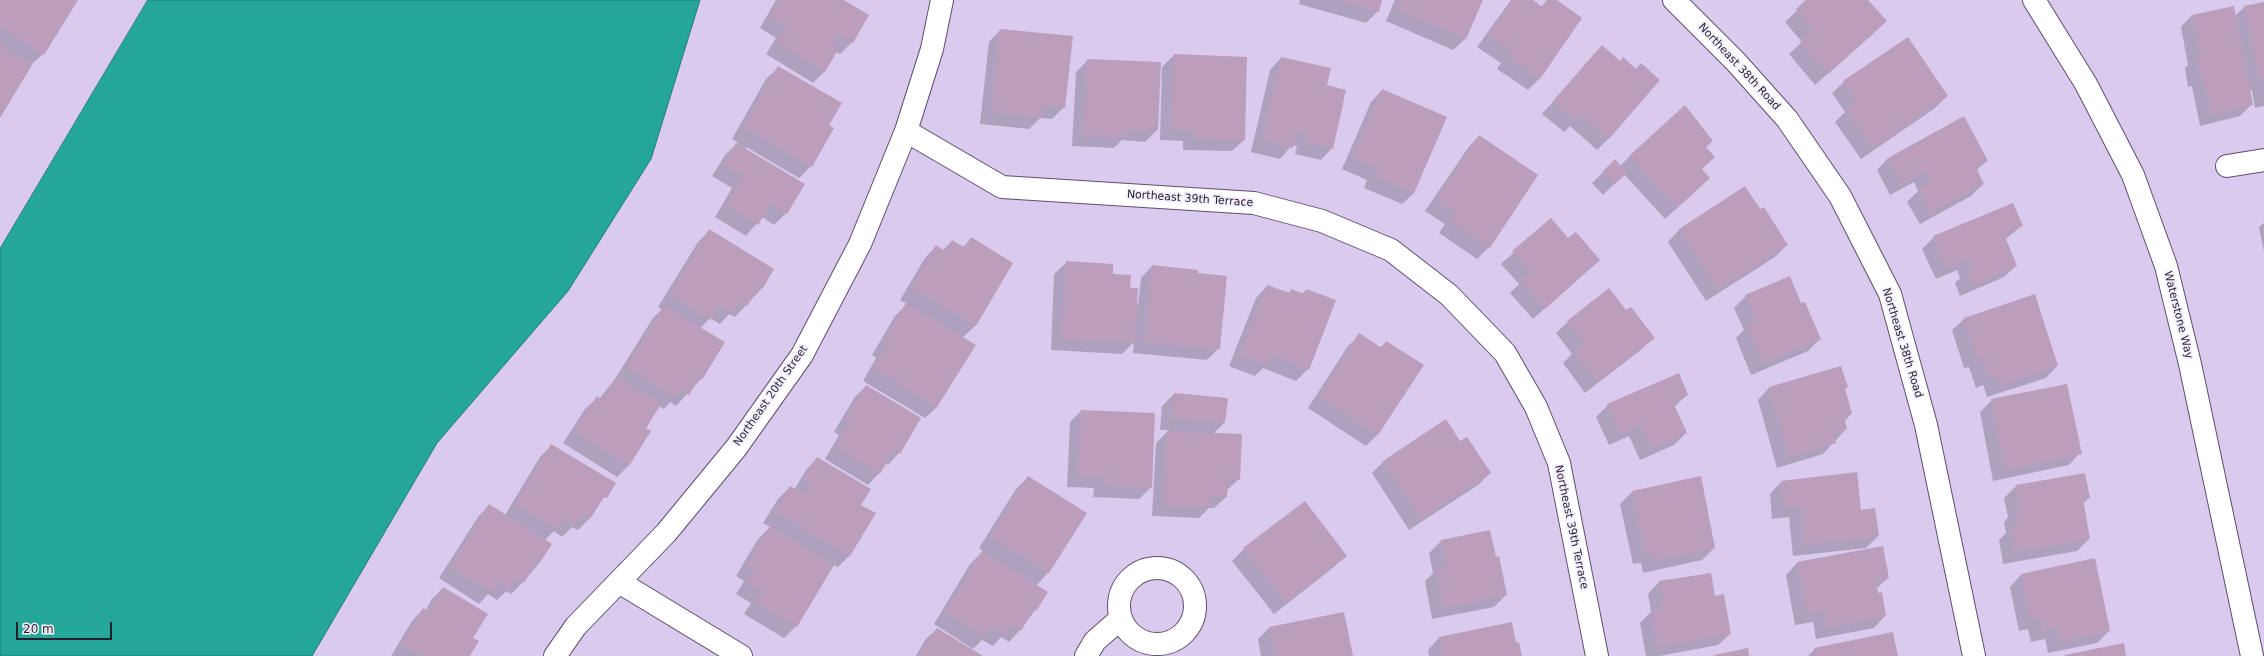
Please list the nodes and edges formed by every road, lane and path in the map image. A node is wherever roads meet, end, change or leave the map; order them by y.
1 (942, 0) edge
2 (1674, 0) edge
3 (2034, 0) edge
4 (906, 131) junction
5 (2264, 160) edge
6 (2227, 166) dead end
7 (619, 582) junction
8 (1120, 619) dead end
9 (555, 656) edge
10 (741, 656) edge
11 (1086, 656) edge
12 (1597, 656) edge
13 (1974, 656) edge
14 (2252, 656) edge

1 - 4 street, Northeast 20th Street
2 - 13 street, Northeast 38th Road
3 - 14 street, Waterstone Way
4 - 7 street, Northeast 20th Street
4 - 12 street, Northeast 39th Terrace
5 - 6 street
7 - 9 street, Northeast 20th Street
7 - 10 street
8 - 11 street

